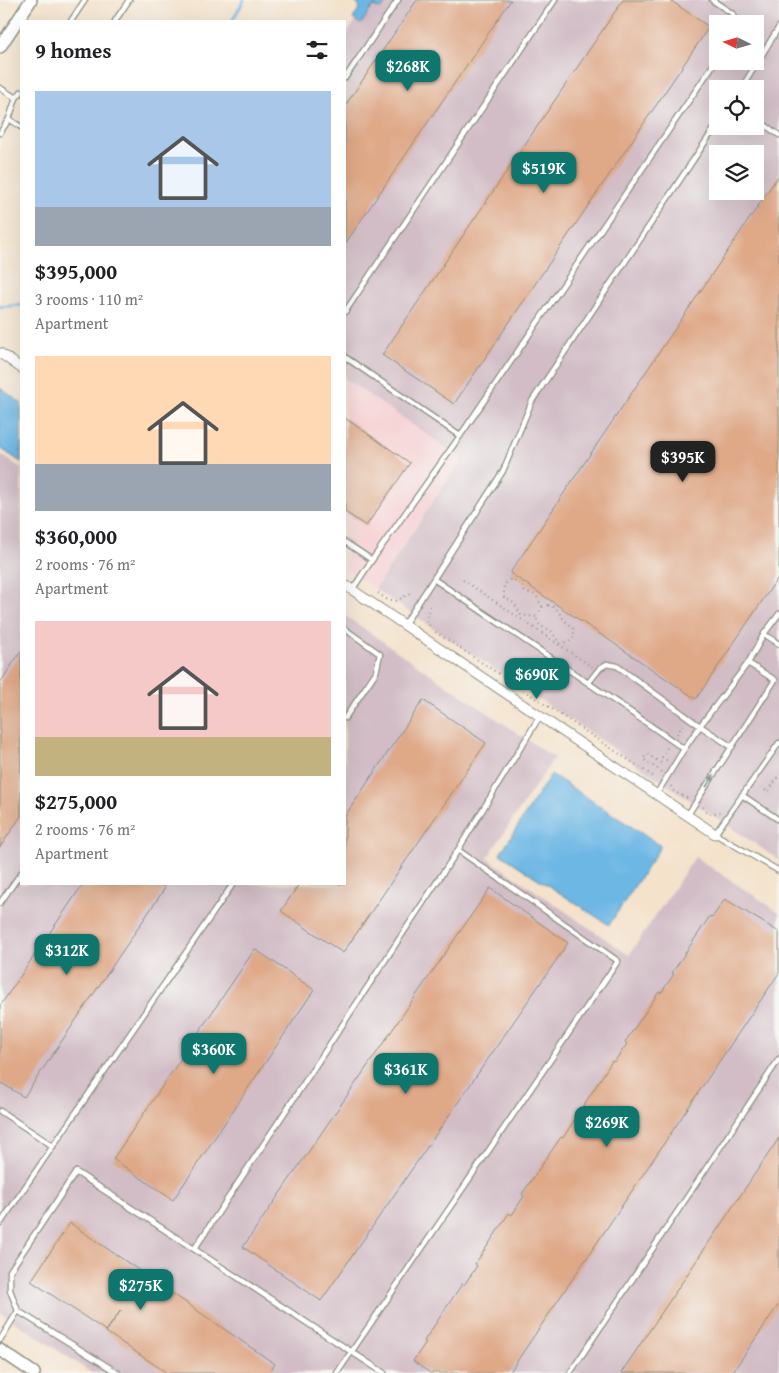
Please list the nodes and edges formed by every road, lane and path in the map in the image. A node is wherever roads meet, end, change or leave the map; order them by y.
1 (31, 0) edge
2 (85, 0) edge
3 (129, 0) edge
4 (398, 0) edge
5 (555, 0) edge
6 (712, 0) edge
7 (733, 15) edge
8 (72, 20) edge
9 (116, 20) edge
10 (779, 27) edge
11 (0, 47) edge
12 (710, 70) edge
13 (346, 77) edge
14 (747, 80) edge
15 (0, 88) edge
16 (20, 93) edge
17 (16, 98) junction
18 (9, 119) junction
19 (764, 124) edge
20 (20, 126) edge
21 (0, 133) edge
22 (710, 135) edge
23 (779, 135) edge
24 (346, 311) edge
25 (0, 353) edge
26 (346, 358) edge
27 (20, 367) edge
28 (460, 436) junction
29 (346, 543) edge
30 (372, 560) junction
31 (435, 580) junction
32 (463, 580) dead end
33 (349, 588) edge
34 (378, 593) dead end
35 (410, 593) dead end
36 (430, 606) dead end
37 (542, 606) junction
38 (779, 614) edge
39 (536, 617) junction
40 (404, 625) junction
41 (346, 630) edge
42 (764, 634) junction
43 (559, 643) junction
44 (779, 644) edge
45 (748, 663) junction
46 (592, 667) dead end
47 (779, 674) edge
48 (775, 680) junction
49 (589, 682) junction
50 (540, 716) junction
51 (346, 717) edge
52 (685, 721) dead end
53 (700, 726) junction
54 (677, 734) dead end
55 (779, 742) edge
56 (669, 746) dead end
57 (732, 747) junction
58 (684, 749) junction
59 (779, 775) edge
60 (672, 783) dead end
61 (760, 787) dead end
62 (656, 795) junction
63 (742, 795) junction
64 (692, 797) dead end
65 (703, 803) dead end
66 (725, 805) dead end
67 (688, 816) junction
68 (779, 820) edge
69 (715, 834) junction
70 (458, 850) junction
71 (779, 871) edge
72 (20, 874) edge
73 (232, 885) edge
74 (0, 903) edge
75 (779, 1059) edge
76 (0, 1112) edge
77 (53, 1146) junction
78 (0, 1224) edge
79 (194, 1248) junction
80 (18, 1311) junction
81 (0, 1340) edge
82 (0, 1350) edge
83 (351, 1351) junction
84 (34, 1373) edge
85 (118, 1373) edge
86 (337, 1373) edge
87 (384, 1373) edge
88 (570, 1373) edge

1 - 11 street
2 - 8 lane
3 - 9 lane
4 - 13 lane
5 - 24 lane
6 - 7 lane
10 - 14 lane
12 - 28 lane
15 - 17 lane
16 - 17 lane
17 - 18 lane
18 - 20 lane
18 - 21 lane
19 - 23 lane
22 - 31 lane
25 - 27 street
26 - 28 lane
28 - 30 lane
29 - 30 lane
30 - 33 lane
31 - 40 lane
31 - 49 lane
32 - 43 path
33 - 40 street
34 - 35 path
36 - 56 path
37 - 39 path
37 - 39 path
37 - 43 path
38 - 42 lane
39 - 43 path
40 - 50 street
41 - 51 lane
42 - 44 lane
42 - 45 lane
43 - 46 path
45 - 48 lane
45 - 53 lane
47 - 48 lane
48 - 57 lane
49 - 53 lane
49 - 58 lane
50 - 62 street
50 - 70 lane
52 - 54 path
53 - 57 lane
53 - 58 lane
55 - 63 lane
67 -> 57 lane
58 - 62 lane
59 - 61 path
60 - 64 path
62 - 67 street
63 - 68 lane
63 - 69 lane
65 - 66 path
67 - 69 street
69 - 71 lane
70 - 79 lane
70 - 83 lane
72 - 74 lane
73 - 77 lane
75 - 88 lane
76 - 77 lane
77 - 78 lane
79 - 80 lane
79 - 83 lane
80 - 81 lane
80 - 85 lane
82 - 84 street
83 - 86 lane
83 - 87 lane

